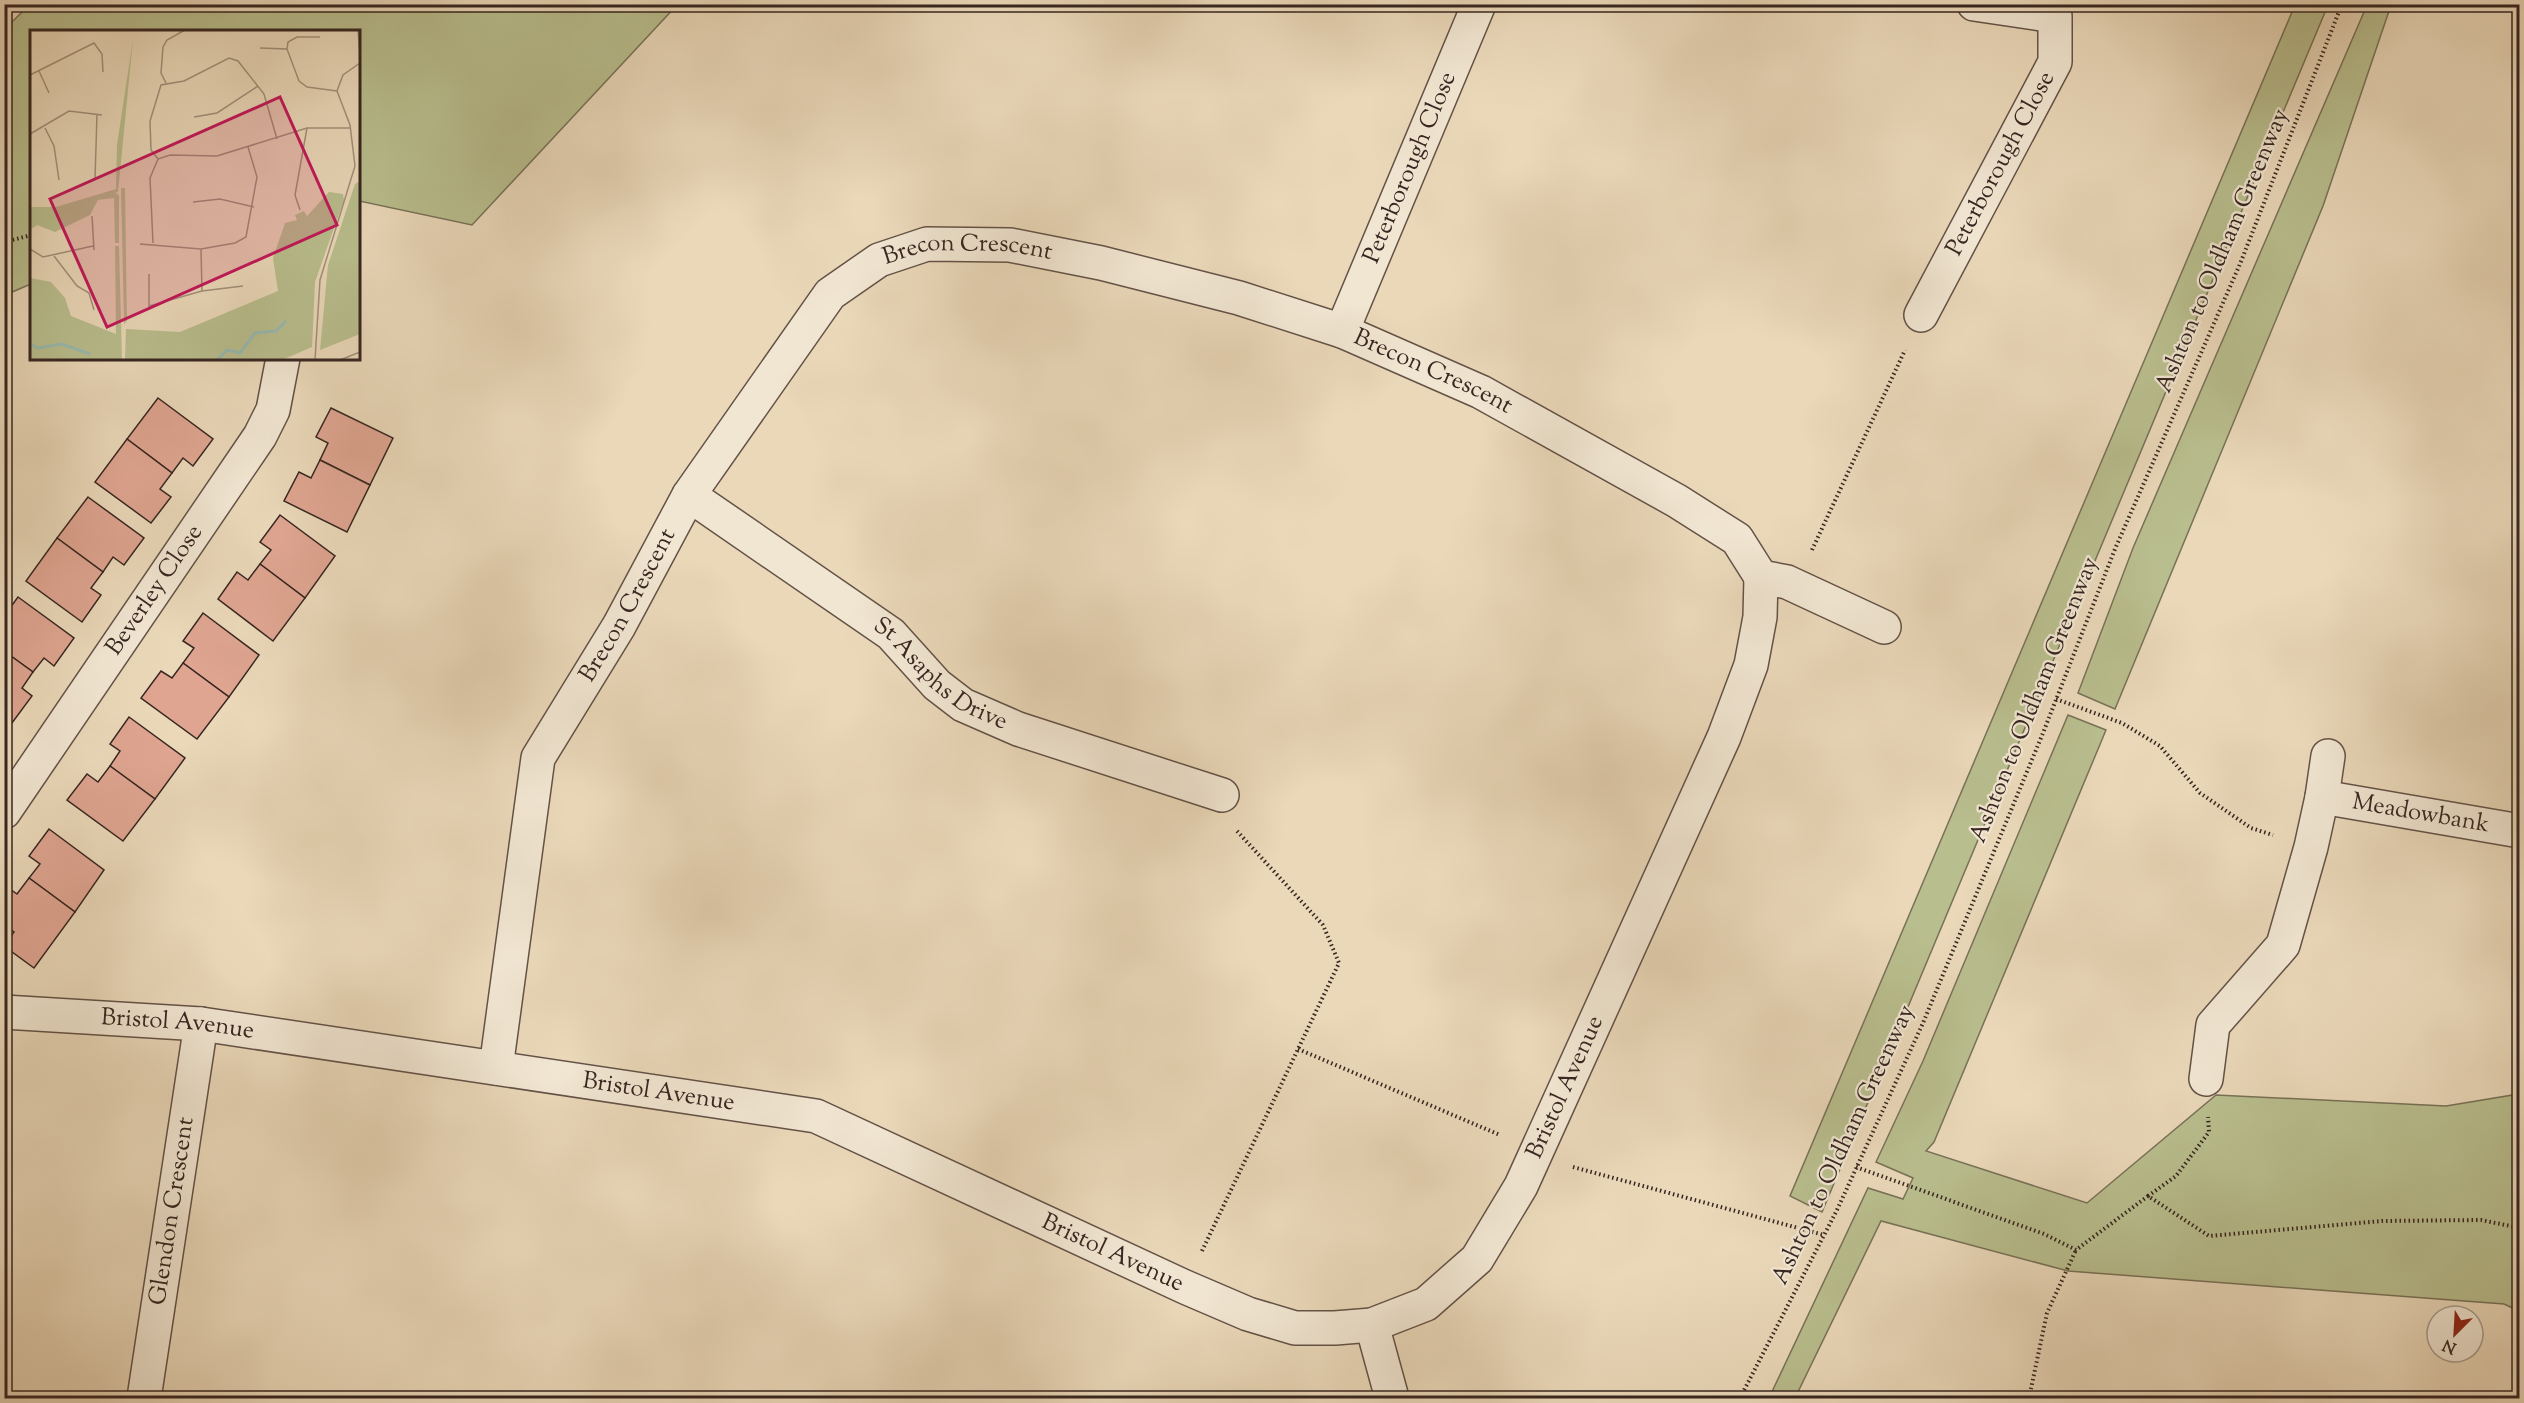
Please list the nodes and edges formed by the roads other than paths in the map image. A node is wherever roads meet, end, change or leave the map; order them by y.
1 (1479, 4) edge
2 (1974, 4) edge
3 (1922, 315) road end
4 (1342, 331) junction
5 (283, 360) edge
6 (689, 495) junction
7 (1761, 577) junction
8 (1884, 627) dead end
9 (2328, 756) dead end
10 (1222, 795) road end
11 (2322, 797) junction
12 (4, 812) edge
13 (2520, 831) edge
14 (4, 1012) edge
15 (201, 1024) junction
16 (496, 1068) junction
17 (2206, 1079) road end
18 (1372, 1325) junction
19 (144, 1398) edge
20 (1392, 1398) edge

1 - 4 street, Peterborough Close
2 - 3 street, Peterborough Close
4 - 6 street, Brecon Crescent
4 - 7 street, Brecon Crescent
5 - 12 street, Beverley Close
6 - 10 street, St Asaphs Drive
6 - 16 street, Brecon Crescent
7 - 8 street
7 - 18 street, Bristol Avenue
9 - 11 street, Meadowbank
11 - 13 street, Meadowbank
11 - 17 street, Meadowbank
14 - 15 street, Bristol Avenue
15 - 16 street, Bristol Avenue
15 - 19 street, Glendon Crescent
16 - 18 street, Bristol Avenue
18 - 20 street

